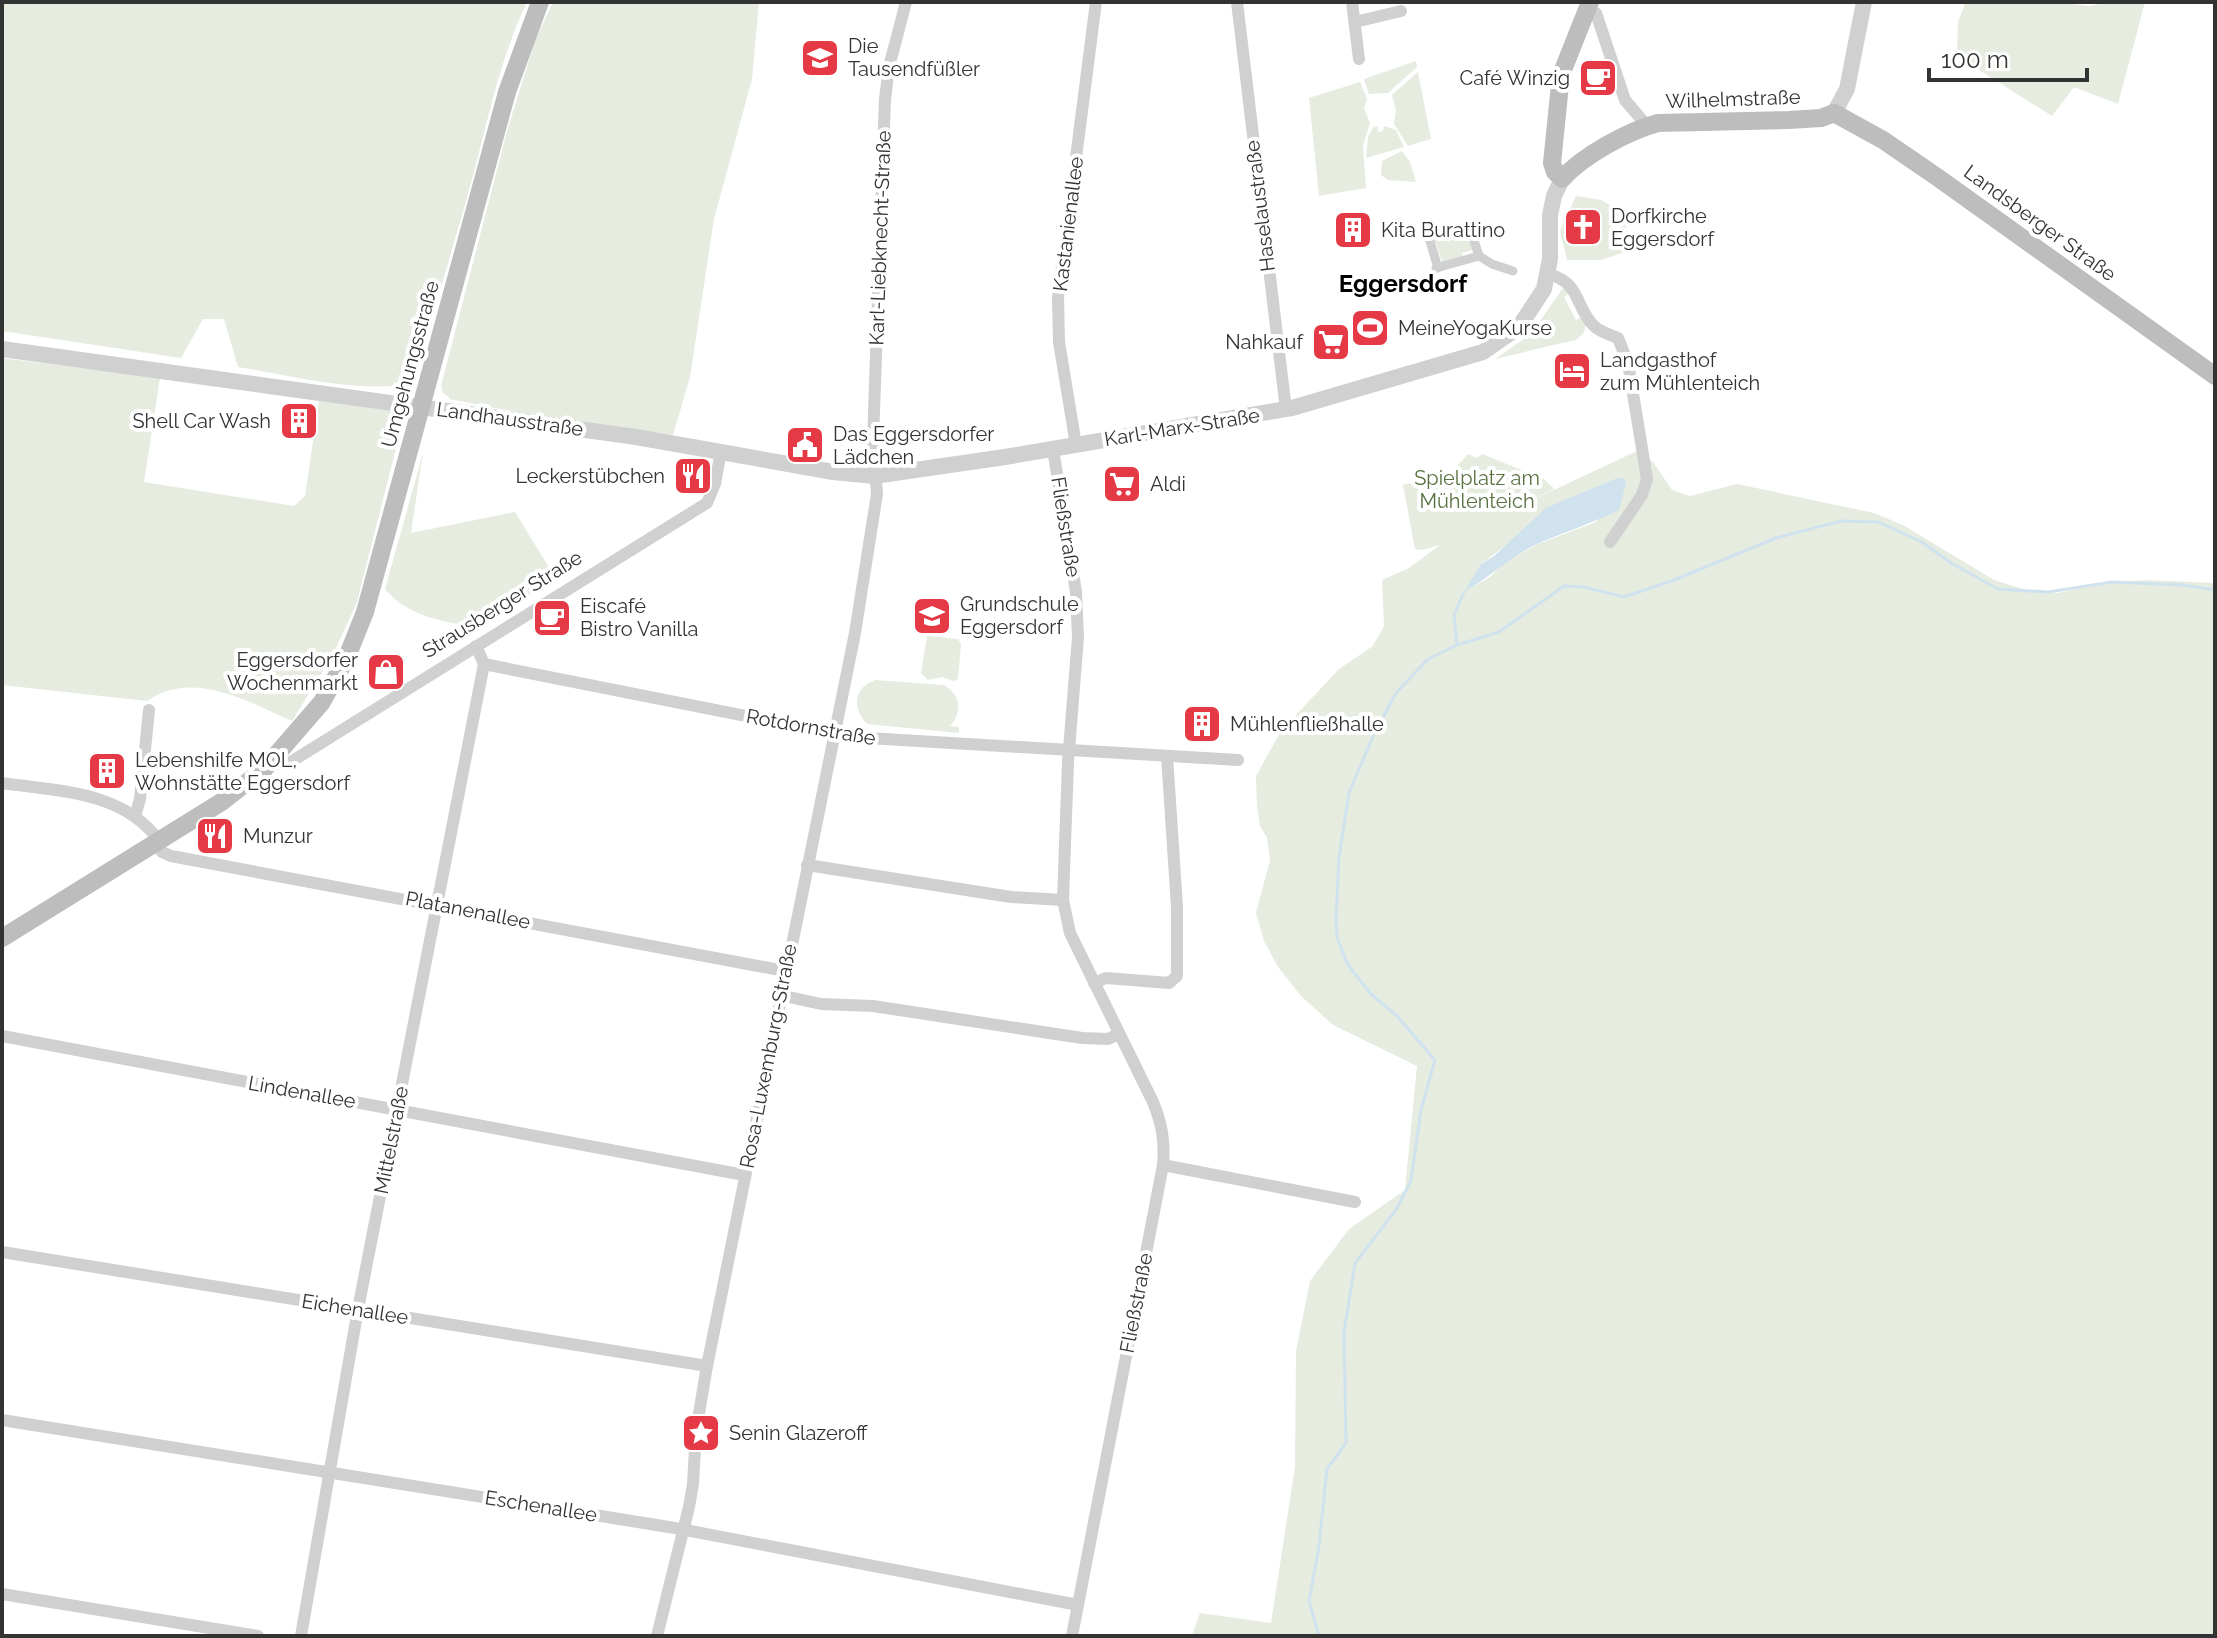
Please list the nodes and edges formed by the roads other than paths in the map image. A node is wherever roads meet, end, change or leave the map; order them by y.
1 (540, 2) edge
2 (906, 2) edge
3 (1096, 2) edge
4 (1237, 2) edge
5 (1352, 2) edge
6 (1864, 2) edge
7 (1589, 5) edge
8 (1401, 11) dead end
9 (1355, 22) junction
10 (1359, 59) dead end
11 (1834, 113) junction
12 (1647, 126) junction
13 (1562, 179) junction
14 (1479, 256) junction
15 (1513, 271) dead end
16 (1548, 274) junction
17 (2, 349) edge
18 (2215, 376) edge
19 (421, 406) junction
20 (1286, 410) junction
21 (1076, 445) junction
22 (1053, 449) junction
23 (721, 451) junction
24 (874, 476) junction
25 (1610, 542) dead end
26 (476, 646) junction
27 (484, 664) junction
28 (149, 710) dead end
29 (302, 728) joint
30 (834, 733) junction
31 (1069, 750) junction
32 (1167, 756) junction
33 (1238, 760) dead end
34 (276, 762) junction
35 (2, 783) edge
36 (135, 816) junction
37 (157, 842) junction
38 (807, 865) junction
39 (1063, 900) junction
40 (437, 904) junction
41 (2, 938) edge
42 (785, 971) junction
43 (1094, 983) junction
44 (780, 995) junction
45 (1119, 1034) junction
46 (2, 1036) edge
47 (397, 1110) junction
48 (1163, 1165) junction
49 (744, 1175) junction
50 (1355, 1202) dead end
51 (2, 1252) edge
52 (358, 1309) junction
53 (707, 1366) junction
54 (2, 1420) edge
55 (329, 1473) junction
56 (682, 1529) junction
57 (2, 1594) edge
58 (1078, 1605) junction
59 (258, 1636) edge
60 (301, 1636) edge
61 (657, 1636) edge
62 (1072, 1636) edge

1 - 19 main road, Umgehungsstraße
2 - 24 street, Karl-Liebknecht-Straße
3 - 21 street, Kastanienallee
4 - 20 street, Haselaustraße
5 - 9 street
6 - 11 street
7 - 12 street
7 - 13 main road
8 - 9 street
9 - 10 street
11 - 12 main road, Wilhelmstraße
11 - 18 main road, Landsberger Straße
12 - 13 main road, Wilhelmstraße
13 - 16 street
14 - 14 street
14 - 15 street
16 - 20 street, Karl-Marx-Straße
16 - 25 street
17 - 19 street, Landhausstraße
19 - 23 street, Landhausstraße
19 - 29 main road, Umgehungsstraße
20 - 21 street, Karl-Marx-Straße
21 - 22 street, Karl-Marx-Straße
22 - 24 street, Karl-Marx-Straße
22 - 31 street, Fließstraße
23 - 24 street, Landhausstraße
23 - 26 street, Strausberger Straße
24 - 30 street, Rosa-Luxemburg-Straße
26 - 27 street
26 - 34 street, Strausberger Straße
27 - 30 street, Rotdornstraße
27 - 40 street, Mittelstraße
28 - 36 street
29 - 34 main road, Strausberger Straße
30 - 31 street, Rotdornstraße
30 - 38 street, Rosa-Luxemburg-Straße
31 - 32 street, Rotdornstraße
31 - 39 street, Fließstraße
32 - 33 street, Rotdornstraße
32 - 43 street
34 - 37 main road, Strausberger Straße
35 - 36 street
36 - 37 street
37 - 40 street, Platanenallee
37 - 41 main road, Strausberger Straße
38 - 39 street
38 - 42 street, Rosa-Luxemburg-Straße
39 - 43 street, Fließstraße
40 - 42 street, Platanenallee
40 - 47 street, Mittelstraße
42 - 44 street, Rosa-Luxemburg-Straße
43 - 45 street, Fließstraße
44 - 45 street
44 - 49 street, Rosa-Luxemburg-Straße
45 - 48 street, Fließstraße
46 - 47 street, Lindenallee
47 - 49 street, Lindenallee
47 - 52 street, Mittelstraße
48 - 50 street
48 - 58 street, Fließstraße
49 - 53 street, Rosa-Luxemburg-Straße
51 - 52 street, Eichenallee
52 - 53 street, Eichenallee
52 - 55 street, Mittelstraße
53 - 56 street, Rosa-Luxemburg-Straße
54 - 55 street, Eschenallee
55 - 56 street, Eschenallee
55 - 60 street, Mittelstraße
56 - 58 street, Eschenallee
56 - 61 street, Rosa-Luxemburg-Straße
57 - 59 street
58 - 62 street, Fließstraße

